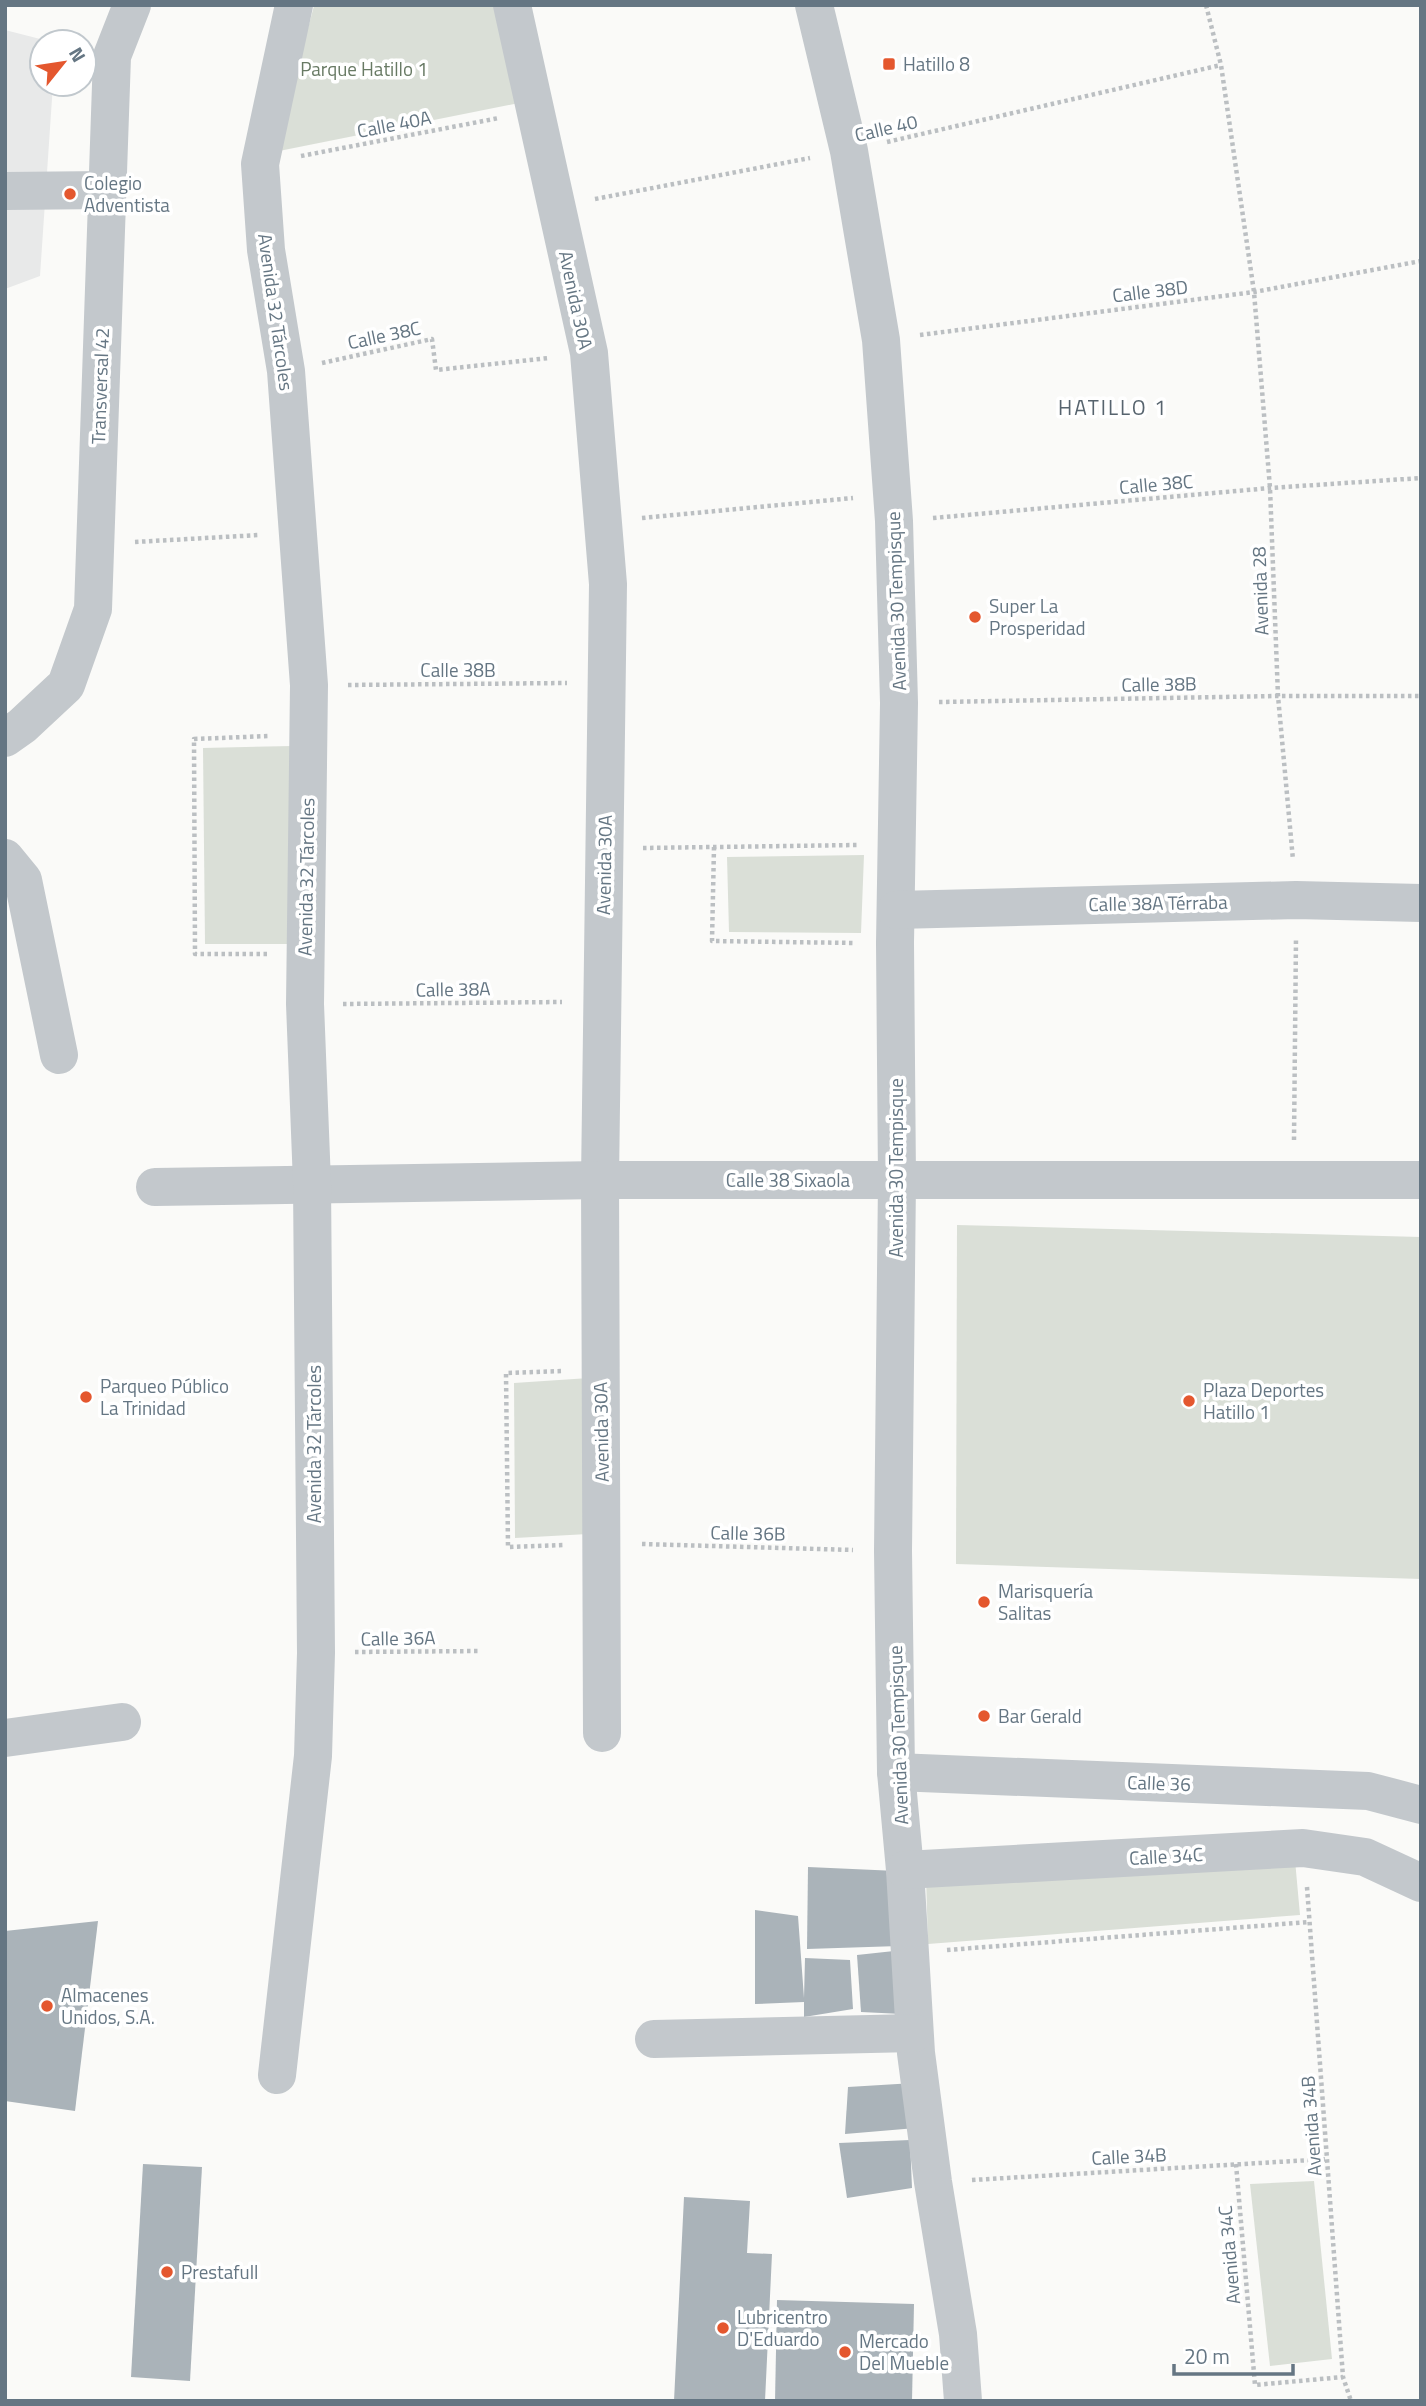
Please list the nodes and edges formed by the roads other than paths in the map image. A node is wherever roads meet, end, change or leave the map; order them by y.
1 (132, 5) edge
2 (294, 5) edge
3 (512, 5) edge
4 (814, 5) edge
5 (106, 190) junction
6 (5, 191) edge
7 (5, 738) edge
8 (5, 858) edge
9 (1421, 902) edge
10 (896, 926) junction
11 (59, 1055) dead end
12 (600, 1180) junction
13 (897, 1180) junction
14 (1421, 1180) edge
15 (312, 1184) junction
16 (155, 1187) dead end
17 (122, 1722) dead end
18 (602, 1733) dead end
19 (5, 1738) edge
20 (896, 1772) junction
21 (1421, 1805) edge
22 (905, 1870) junction
23 (1421, 1883) edge
24 (914, 2033) junction
25 (654, 2039) dead end
26 (277, 2075) dead end
27 (958, 2334) junction
28 (963, 2401) edge
29 (985, 2401) edge

1 - 5 street, Transversal 42
2 - 15 street, Avenida 32 Tárcoles
3 - 12 street, Avenida 30A
4 - 10 street, Avenida 30 Tempisque
5 - 6 street
5 - 7 street, Transversal 42
8 - 11 street
9 - 10 street, Calle 38A Térraba
10 - 13 street, Avenida 30 Tempisque
12 - 13 street, Calle 38 Sixaola
12 - 15 street, Calle 38 Sixaola
12 - 18 street, Avenida 30A
13 - 14 street, Calle 38 Sixaola
13 - 20 street, Avenida 30 Tempisque
15 - 16 street, Calle 38 Sixaola
15 - 26 street, Avenida 32 Tárcoles
17 - 19 street
20 - 21 street, Calle 36
20 - 22 street, Avenida 30 Tempisque
22 - 23 street, Calle 34C
22 - 24 street, Avenida 30 Tempisque
24 - 25 street
24 - 27 street, Avenida 30 Tempisque
27 - 28 street, Avenida 30 Tempisque
27 - 29 street, Avenida 30 Tempisque

